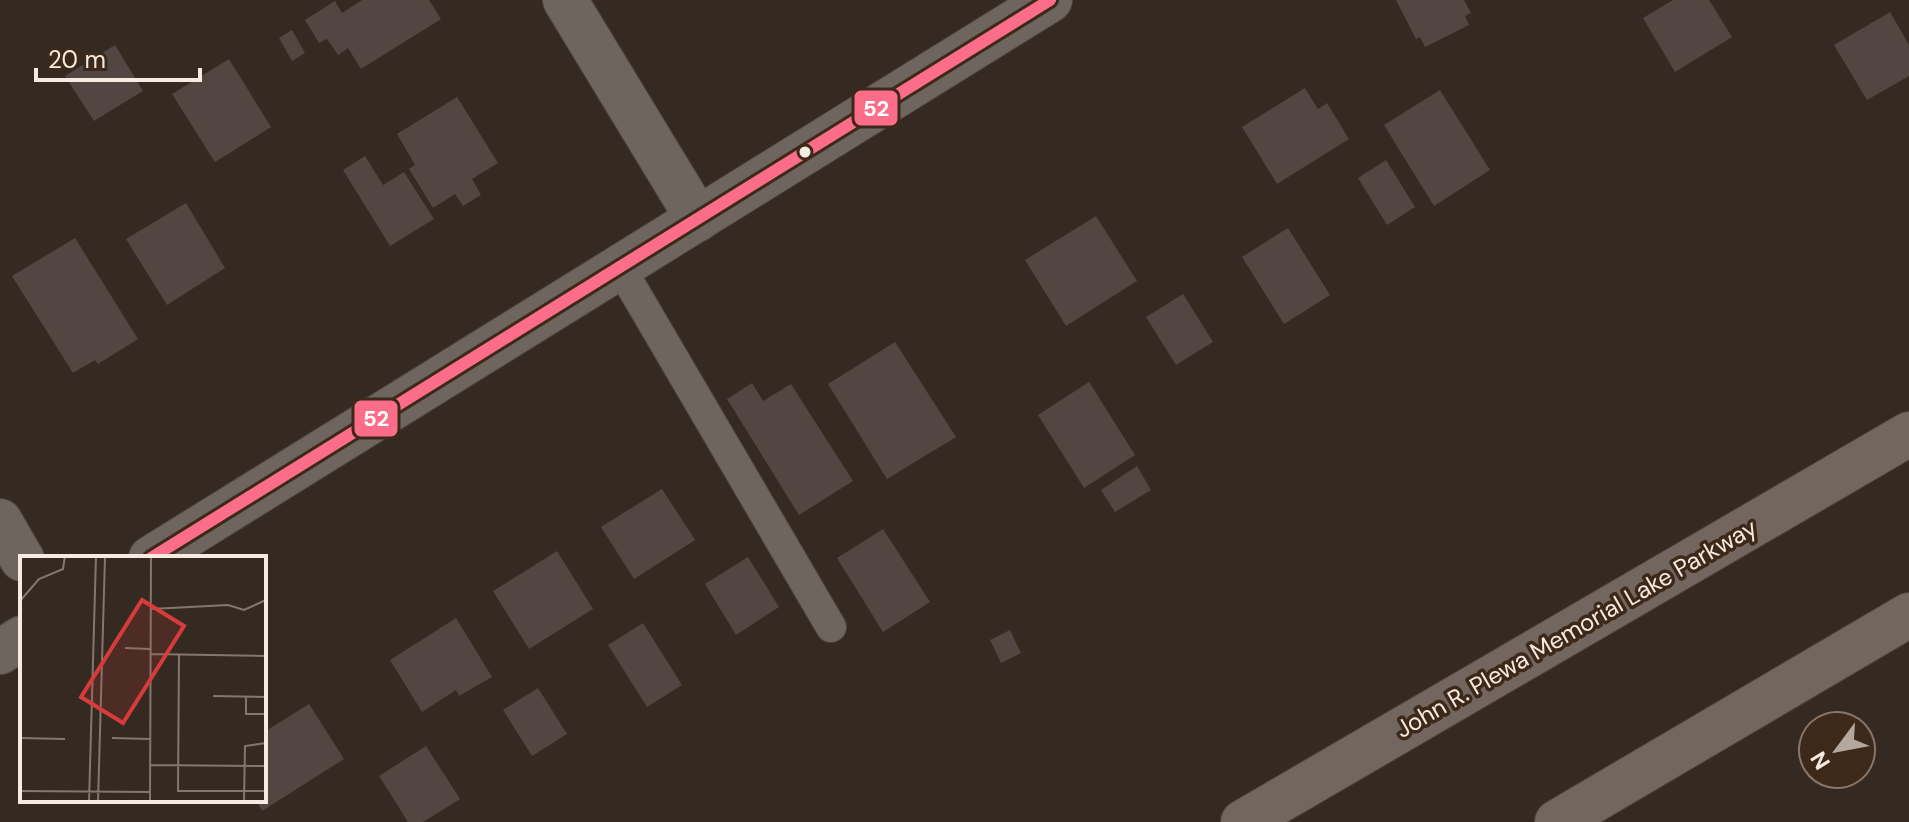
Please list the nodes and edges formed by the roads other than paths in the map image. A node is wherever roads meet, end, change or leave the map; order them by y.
1 (565, 0) edge
2 (1050, 0) edge
3 (698, 219) junction
4 (620, 267) junction
5 (1909, 434) edge
6 (0, 521) edge
7 (20, 556) edge
8 (154, 556) edge
9 (1909, 615) edge
10 (831, 627) dead end
11 (20, 639) edge
12 (0, 652) edge
13 (1243, 822) edge
14 (1557, 822) edge

1 - 3 street
2 - 3 street
3 - 4 street
4 - 8 street
4 - 10 lane
5 - 13 main road, John R. Plewa Memorial Lake Parkway
6 - 7 street
9 - 14 main road
11 - 12 street

